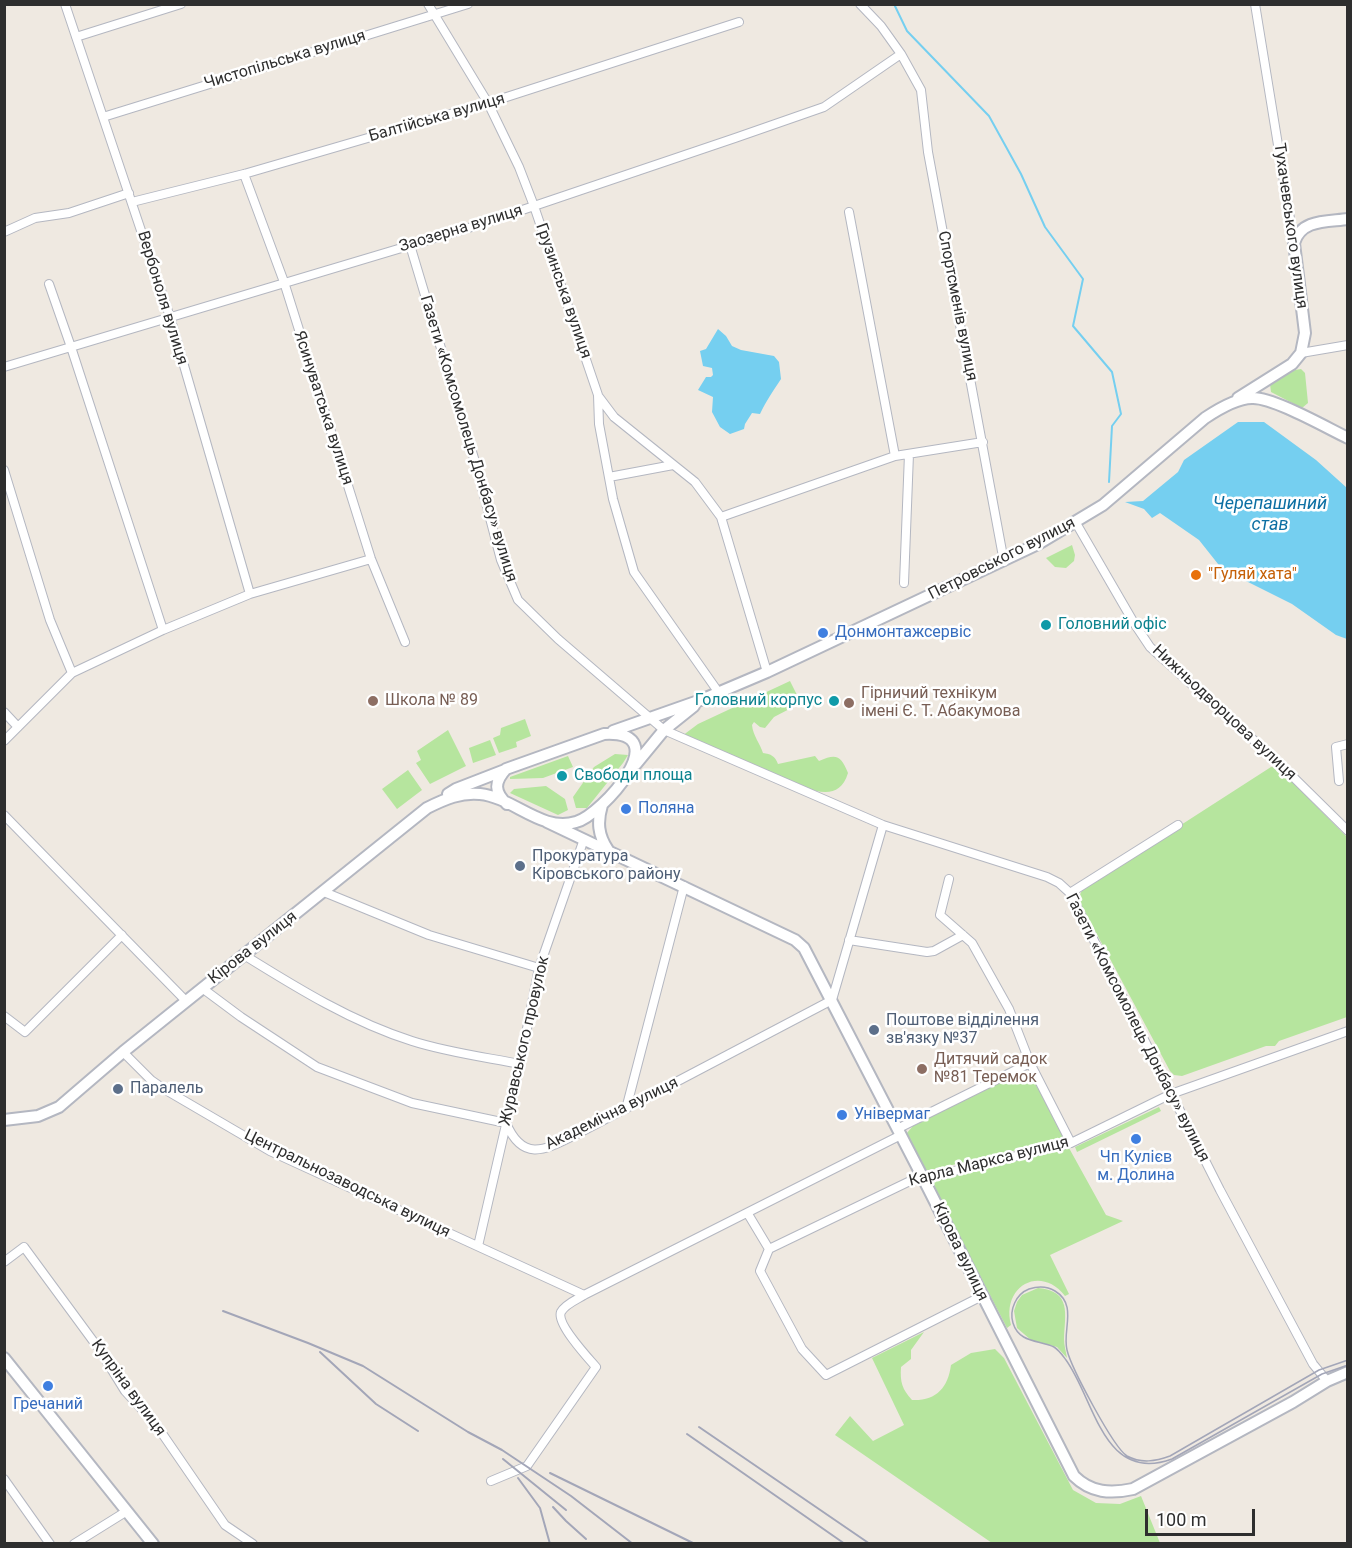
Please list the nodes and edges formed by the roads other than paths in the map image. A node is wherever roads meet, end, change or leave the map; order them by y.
1 (65, 4) edge
2 (181, 4) edge
3 (428, 4) edge
4 (468, 4) edge
5 (861, 4) edge
6 (1255, 4) edge
7 (434, 14) junction
8 (740, 21) dead end
9 (76, 37) junction
10 (901, 54) junction
11 (489, 103) junction
12 (102, 117) junction
13 (244, 174) junction
14 (130, 198) junction
15 (534, 206) junction
16 (849, 212) dead end
17 (1347, 219) edge
18 (4, 232) edge
19 (1294, 243) junction
20 (410, 245) junction
21 (284, 282) junction
22 (49, 284) dead end
23 (170, 317) junction
24 (1347, 345) edge
25 (71, 347) junction
26 (1301, 353) junction
27 (4, 367) edge
28 (598, 395) junction
29 (1222, 407) junction
30 (614, 417) junction
31 (599, 420) junction
32 (1347, 438) edge
33 (983, 442) junction
34 (603, 445) junction
35 (909, 454) junction
36 (896, 456) junction
37 (673, 465) junction
38 (4, 471) edge
39 (609, 477) junction
40 (611, 488) junction
41 (721, 517) junction
42 (1076, 523) junction
43 (371, 559) junction
44 (1004, 562) junction
45 (904, 583) dead end
46 (250, 594) junction
47 (163, 630) junction
48 (405, 642) dead end
49 (767, 672) junction
50 (72, 673) junction
51 (718, 693) junction
52 (701, 700) junction
53 (4, 712) edge
54 (648, 718) junction
55 (18, 727) junction
56 (664, 730) junction
57 (604, 734) junction
58 (4, 741) edge
59 (1347, 744) edge
60 (506, 769) junction
61 (631, 770) junction
62 (1339, 781) dead end
63 (507, 804) junction
64 (603, 804) junction
65 (428, 807) junction
66 (4, 816) edge
67 (547, 822) junction
68 (883, 825) junction
69 (1178, 825) dead end
70 (1347, 831) edge
71 (584, 839) junction
72 (608, 850) junction
73 (949, 879) dead end
74 (684, 886) junction
75 (324, 892) junction
76 (1070, 893) junction
77 (122, 935) junction
78 (963, 935) junction
79 (849, 940) junction
80 (244, 955) junction
81 (539, 968) junction
82 (202, 988) junction
83 (832, 1000) junction
84 (186, 1001) junction
85 (4, 1016) edge
86 (1347, 1032) edge
87 (123, 1052) junction
88 (1030, 1063) junction
89 (520, 1064) junction
90 (1171, 1094) junction
91 (626, 1109) junction
92 (4, 1120) edge
93 (506, 1123) junction
94 (899, 1132) junction
95 (1071, 1143) junction
96 (923, 1178) junction
97 (748, 1214) junction
98 (478, 1246) junction
99 (769, 1250) junction
100 (4, 1262) edge
101 (584, 1295) junction
102 (982, 1296) junction
103 (4, 1358) edge
104 (1347, 1371) edge
105 (1327, 1381) junction
106 (4, 1479) edge
107 (491, 1481) dead end
108 (127, 1511) junction
109 (50, 1544) edge
110 (74, 1544) edge
111 (153, 1544) edge
112 (253, 1544) edge

1 - 9 street, Вербоноля вулиця
2 - 9 street
3 - 7 street, Грузинська вулиця
4 - 7 street, Чистопільська вулиця
5 - 10 street, Спортсменів вулиця
6 - 19 street, Тухачевського вулиця
7 - 11 street, Грузинська вулиця
7 - 12 street, Чистопільська вулиця
8 - 11 street, Балтійська вулиця
9 - 12 street, Вербоноля вулиця
10 - 15 street, Заозерна вулиця
10 - 33 street, Спортсменів вулиця
11 - 13 street, Балтійська вулиця
11 - 15 street, Грузинська вулиця
12 - 14 street, Вербоноля вулиця
13 - 14 street, Балтійська вулиця
13 - 21 street, Ясинуватська вулиця
14 - 18 street, Балтійська вулиця
14 - 23 street, Вербоноля вулиця
15 - 20 street, Заозерна вулиця
15 - 28 street, Грузинська вулиця
16 - 36 street
17 - 19 main road
19 - 26 main road, Тухачевського вулиця
20 - 21 street, Заозерна вулиця
20 - 54 street, Газети «Комсомолець Донбасу» вулиця
21 - 23 street, Заозерна вулиця
21 - 43 street, Ясинуватська вулиця
22 - 25 street
23 - 25 street, Заозерна вулиця
23 - 46 street, Вербоноля вулиця
24 - 26 street
25 - 27 street, Заозерна вулиця
25 - 47 street
26 - 29 main road
28 - 30 street
28 - 31 street, Грузинська вулиця
29 - 32 main road, Петровського вулиця
29 - 42 main road, Петровського вулиця
30 - 31 street
30 - 37 street
31 - 34 street, Грузинська вулиця
33 - 35 street
33 - 44 street, Спортсменів вулиця
34 - 39 street, Грузинська вулиця
34 - 40 street, Грузинська вулиця
35 - 36 street
35 - 45 street
36 - 41 street
37 - 39 street
37 - 41 street
38 - 50 street
39 - 40 street, Грузинська вулиця
40 - 51 street, Грузинська вулиця
41 - 49 street
42 - 44 main road, Петровського вулиця
42 - 70 street, Нижньодворцова вулиця
43 - 46 street
43 - 48 street, Ясинуватська вулиця
44 - 49 main road, Петровського вулиця
46 - 47 street
47 - 50 street
49 - 51 main road, Петровського вулиця
50 - 55 street
51 - 52 main road, Петровського вулиця
52 - 54 main road
52 - 56 main road, Кірова вулиця
53 - 55 street
54 - 56 street, Газети «Комсомолець Донбасу» вулиця
54 - 57 main road
55 - 58 street
56 - 61 main road, Кірова вулиця
56 - 68 street, Газети «Комсомолець Донбасу» вулиця
57 - 60 main road
57 - 61 main road
59 - 62 street
60 - 63 main road
60 - 65 main road
61 - 64 main road, Кірова вулиця
63 - 65 main road, Кірова вулиця
63 - 67 main road, Кірова вулиця
64 - 67 main road, Кірова вулиця
64 - 72 main road
65 - 75 main road, Кірова вулиця
66 - 77 street
67 - 71 main road, Кірова вулиця
68 - 76 street, Газети «Комсомолець Донбасу» вулиця
68 - 79 street
69 - 76 street
71 - 72 main road, Кірова вулиця
71 - 81 street, Журавського провулок
72 - 74 main road, Кірова вулиця
73 - 78 street
74 - 83 main road, Кірова вулиця
74 - 91 street
75 - 80 main road, Кірова вулиця
75 - 81 street
76 - 90 street, Газети «Комсомолець Донбасу» вулиця
77 - 84 street
77 - 85 street
78 - 79 street
78 - 88 street
79 - 83 street
80 - 82 main road, Кірова вулиця
80 - 89 street
81 - 89 street, Журавського провулок
82 - 84 main road, Кірова вулиця
82 - 93 street
83 - 91 street, Академічна вулиця
83 - 94 main road, Кірова вулиця
84 - 87 main road, Кірова вулиця
86 - 90 street, Карла Маркса вулиця
87 - 92 main road, Кірова вулиця
87 - 98 street, Центральнозаводська вулиця
88 - 94 street
88 - 95 street
89 - 93 street, Журавського провулок
90 - 95 street, Карла Маркса вулиця
90 - 105 street, Газети «Комсомолець Донбасу» вулиця
91 - 93 street, Академічна вулиця
93 - 98 street, Журавського провулок
94 - 96 main road, Кірова вулиця
94 - 97 street
95 - 96 street, Карла Маркса вулиця
96 - 99 street, Карла Маркса вулиця
96 - 102 main road, Кірова вулиця
97 - 99 street
97 - 101 street
98 - 101 street, Центральнозаводська вулиця
99 - 102 street
100 - 112 street, Купріна вулиця
101 - 107 street
102 - 105 main road, Кірова вулиця
103 - 108 main road
104 - 105 main road, Кірова вулиця
106 - 109 street
108 - 110 street
108 - 111 main road

